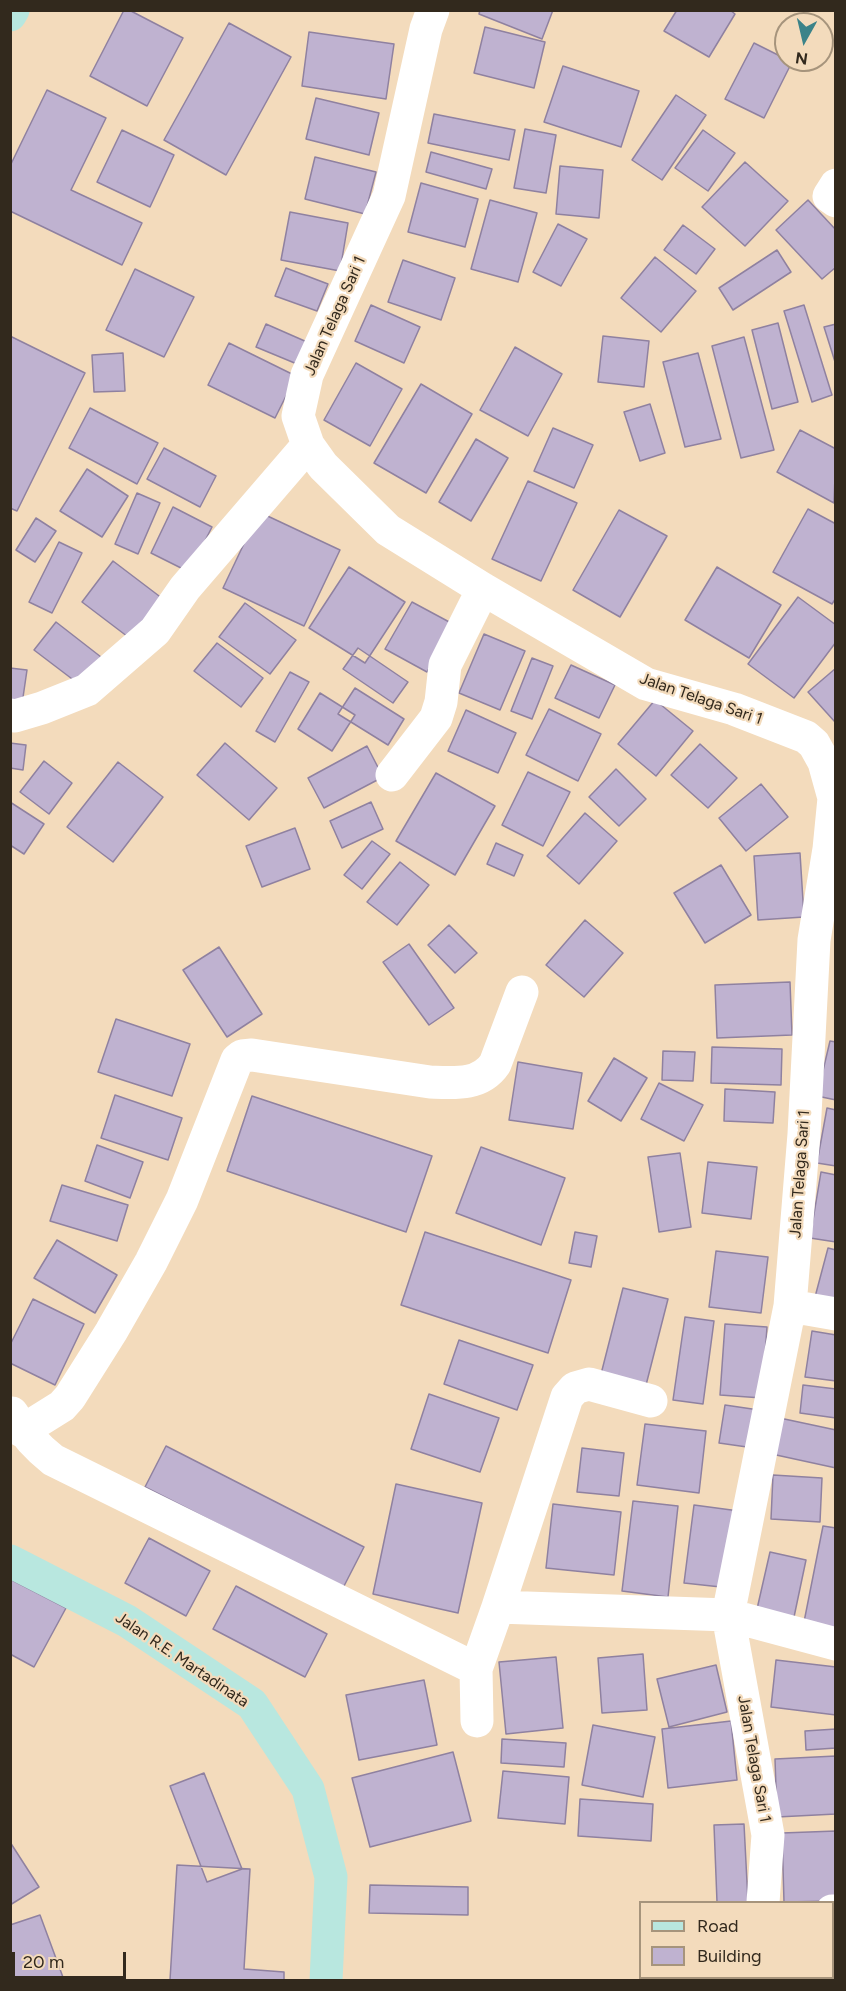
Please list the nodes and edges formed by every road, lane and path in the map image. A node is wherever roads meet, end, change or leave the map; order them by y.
1 (13, 10) edge
2 (433, 10) edge
3 (10, 15) edge
4 (836, 185) edge
5 (836, 201) edge
6 (308, 445) junction
7 (483, 589) junction
8 (10, 715) edge
9 (392, 776) dead end
10 (832, 848) edge
11 (522, 992) dead end
12 (790, 1306) junction
13 (836, 1314) edge
14 (651, 1401) dead end
15 (16, 1421) edge
16 (10, 1561) edge
17 (498, 1607) junction
18 (728, 1616) junction
19 (836, 1644) edge
20 (476, 1669) junction
21 (477, 1721) dead end
22 (763, 1901) edge
23 (326, 1980) edge

1 - 3 street
2 - 6 street, Jalan Telaga Sari 1
4 - 5 street
6 - 7 street, Jalan Telaga Sari 1
6 - 8 street
7 - 9 street
7 - 10 street, Jalan Telaga Sari 1
10 - 12 street, Jalan Telaga Sari 1
11 - 15 street
12 - 13 street
12 - 18 street, Jalan Telaga Sari 1
14 - 17 street
15 - 20 street
16 - 23 street, Jalan R.E. Martadinata
17 - 18 street
17 - 20 street
18 - 19 street
18 - 22 street, Jalan Telaga Sari 1
20 - 21 street

